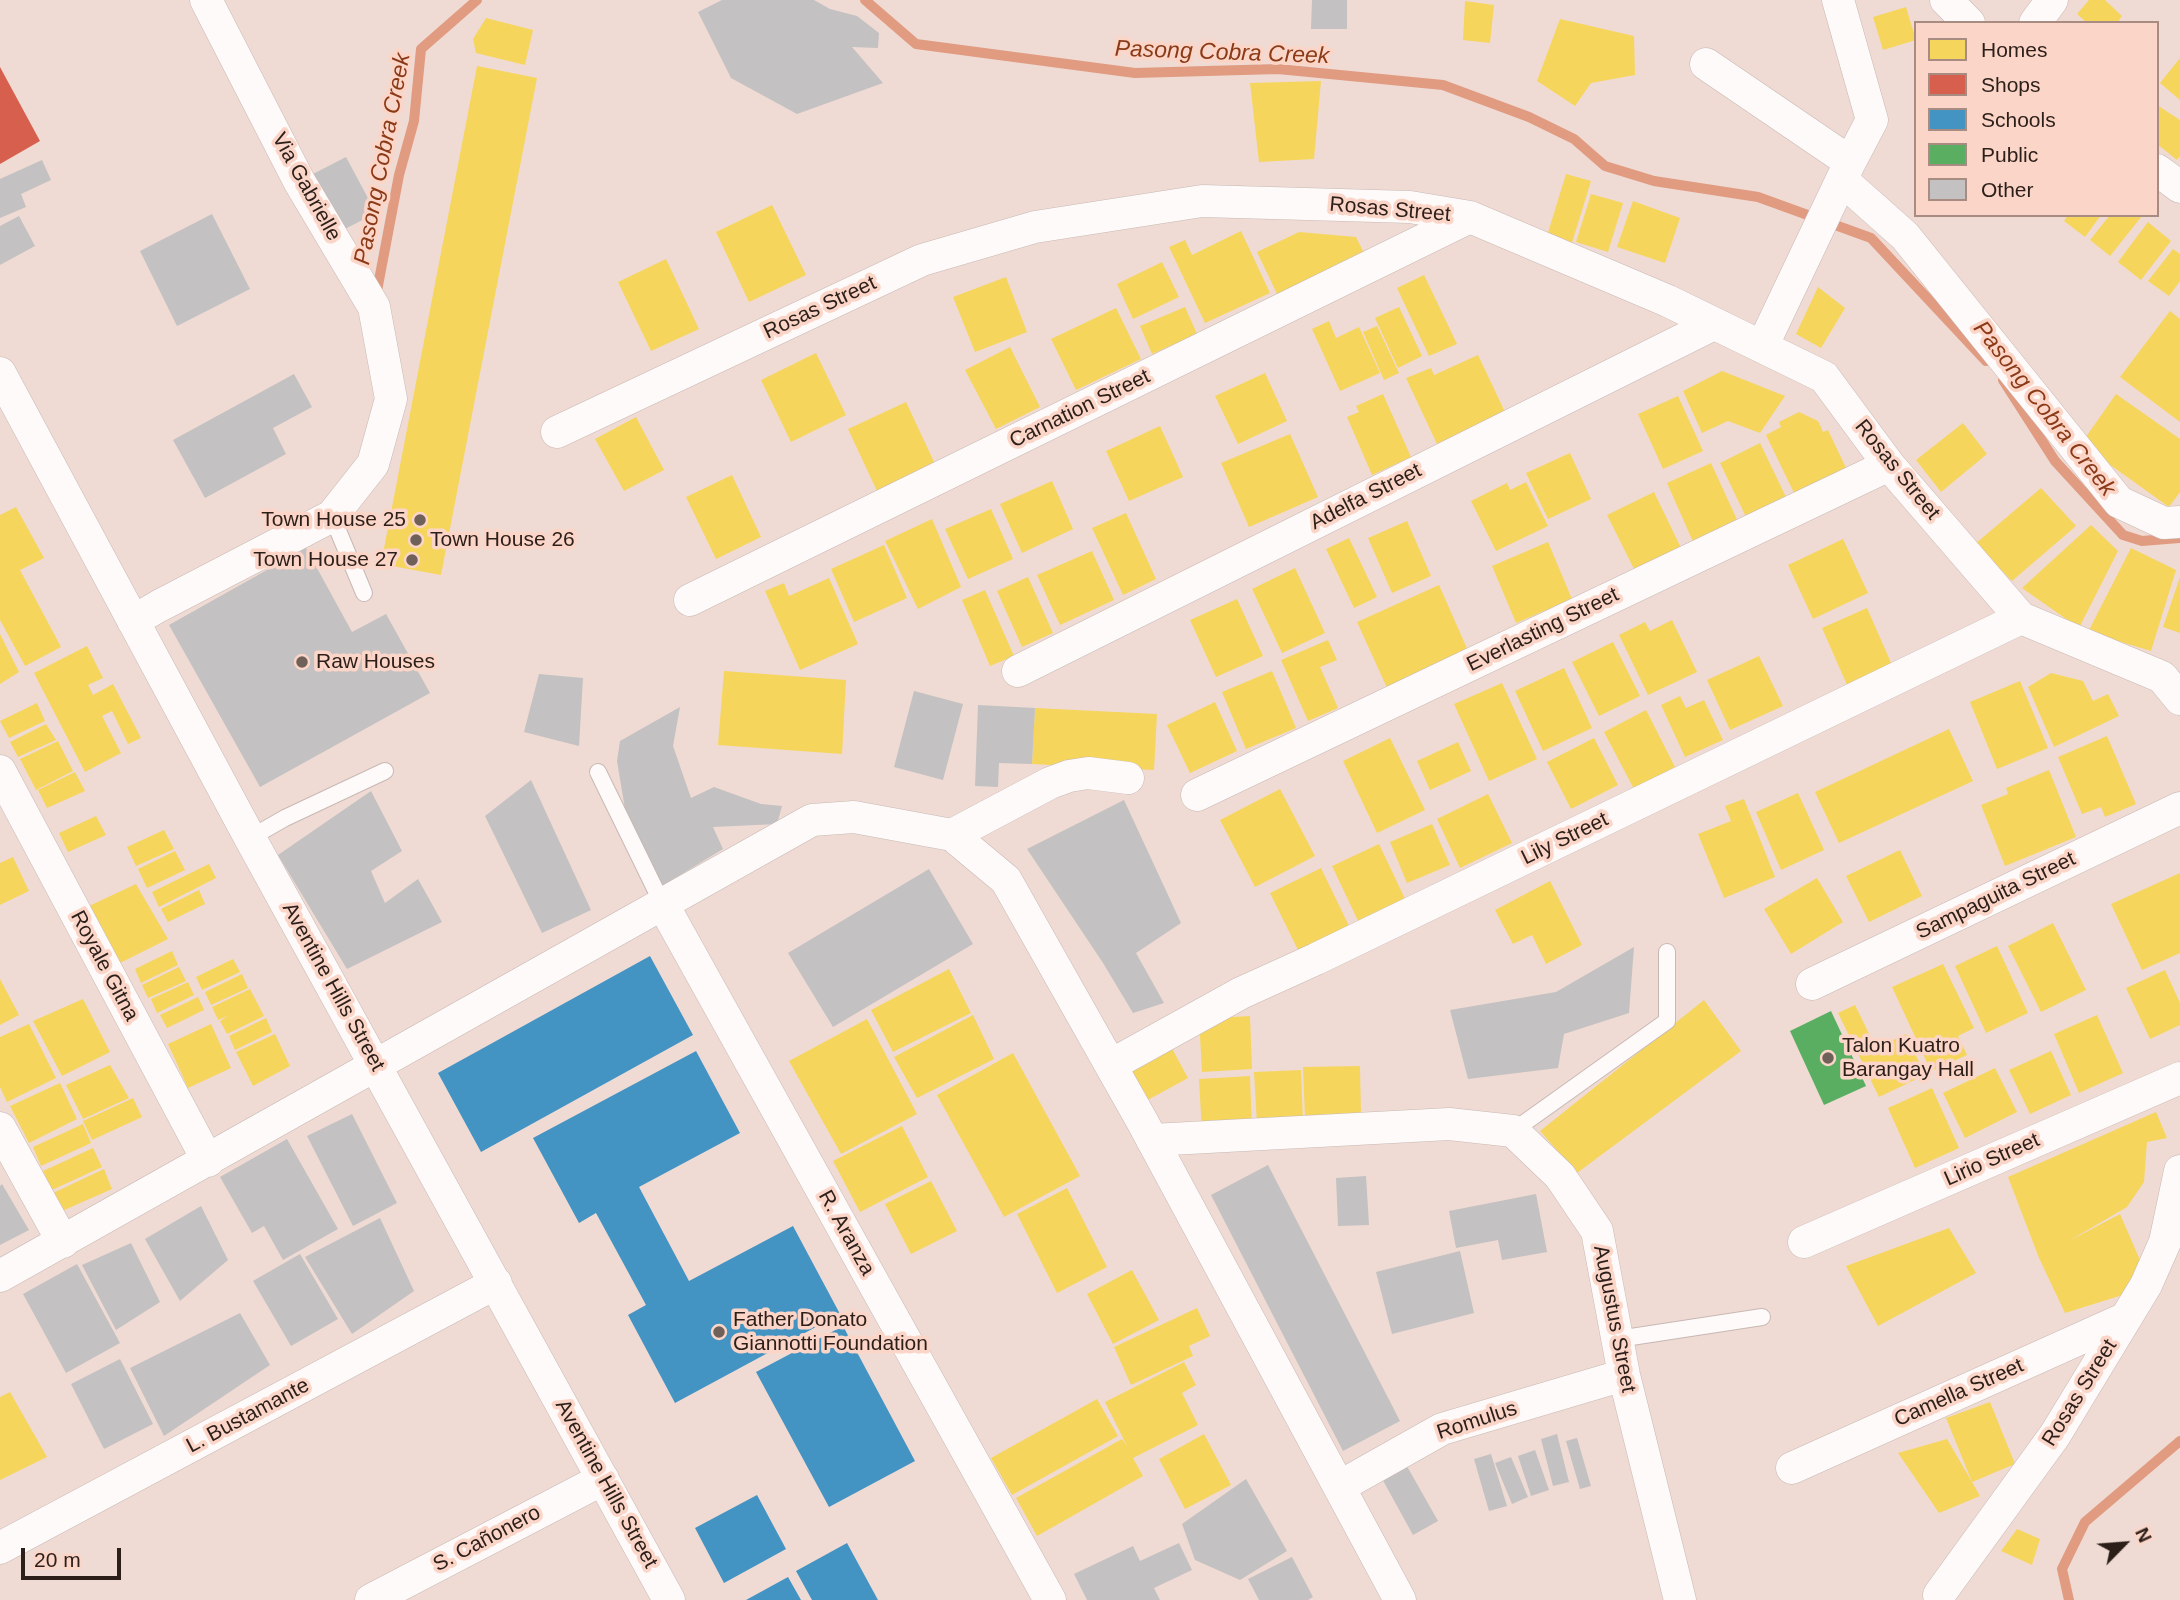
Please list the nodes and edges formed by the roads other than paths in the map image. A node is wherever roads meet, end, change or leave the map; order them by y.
1 (206, 0) edge
2 (1839, 0) edge
3 (1946, 0) edge
4 (2052, 0) edge
5 (1967, 21) edge
6 (2036, 21) edge
7 (1706, 64) dead end
8 (2159, 171) edge
9 (1842, 180) junction
10 (2180, 187) edge
11 (1470, 217) junction
12 (1714, 324) junction
13 (1762, 347) junction
14 (0, 373) edge
15 (557, 432) dead end
16 (1888, 465) junction
17 (332, 516) junction
18 (2180, 522) edge
19 (365, 593) dead end
20 (690, 600) dead end
21 (2021, 618) junction
22 (133, 621) junction
23 (1018, 671) dead end
24 (2180, 699) edge
25 (0, 771) edge
26 (385, 771) dead end
27 (598, 772) dead end
28 (1128, 778) dead end
29 (1197, 795) dead end
30 (2180, 808) edge
31 (952, 835) junction
32 (250, 838) junction
33 (662, 903) junction
34 (1667, 952) dead end
35 (1812, 984) dead end
36 (1111, 1065) junction
37 (377, 1066) junction
38 (2180, 1078) edge
39 (0, 1128) edge
40 (1513, 1131) junction
41 (1152, 1140) junction
42 (208, 1161) junction
43 (2180, 1171) edge
44 (63, 1242) junction
45 (1804, 1242) dead end
46 (0, 1276) edge
47 (496, 1283) junction
48 (1762, 1317) dead end
49 (2126, 1318) junction
50 (1618, 1339) junction
51 (1624, 1375) junction
52 (1792, 1468) dead end
53 (603, 1479) junction
54 (1339, 1487) junction
55 (0, 1548) edge
56 (1939, 1595) dead end
57 (371, 1600) edge
58 (669, 1600) edge
59 (1049, 1600) edge
60 (1400, 1600) edge
61 (1680, 1600) edge

1 - 17 street, Via Gabrielle
2 - 9 street
3 - 5 street
4 - 6 street
7 - 9 street
8 - 10 street
9 - 13 street
9 - 18 street
11 - 12 street, Rosas Street
11 - 15 street, Rosas Street
11 - 20 street, Carnation Street
12 - 13 street, Rosas Street
12 - 23 street, Adelfa Street
13 - 16 street, Rosas Street
14 - 22 street, Aventine Hills Street
16 - 21 street, Rosas Street
16 - 29 street, Everlasting Street
17 - 19 lane
17 - 22 street, Via Gabrielle
21 - 24 street, Rosas Street
21 - 36 street, Lily Street
22 - 32 street, Aventine Hills Street
25 - 42 street, Royale Gitna
26 - 32 lane
27 - 33 lane
28 - 31 street
30 - 35 street, Sampaguita Street
31 - 33 street
31 - 36 street
32 - 37 street, Aventine Hills Street
33 - 37 street
33 - 59 street, R. Aranza
34 - 40 lane
36 - 41 street
37 - 42 street
37 - 47 street, Aventine Hills Street
38 - 45 street, Lirio Street
39 - 44 street
40 - 41 street
40 - 50 street, Augustus Street
41 - 54 street
42 - 44 street
43 - 49 street, Rosas Street
44 - 46 street
47 - 53 street, Aventine Hills Street
47 - 55 street, L. Bustamante
48 - 50 lane
49 - 52 street, Camella Street
49 - 56 street, Rosas Street
50 - 51 street, Augustus Street
51 - 54 street, Romulus
51 - 61 street, Augustus Street
53 - 57 street, S. Cañonero
53 - 58 street, Aventine Hills Street
54 - 60 street

